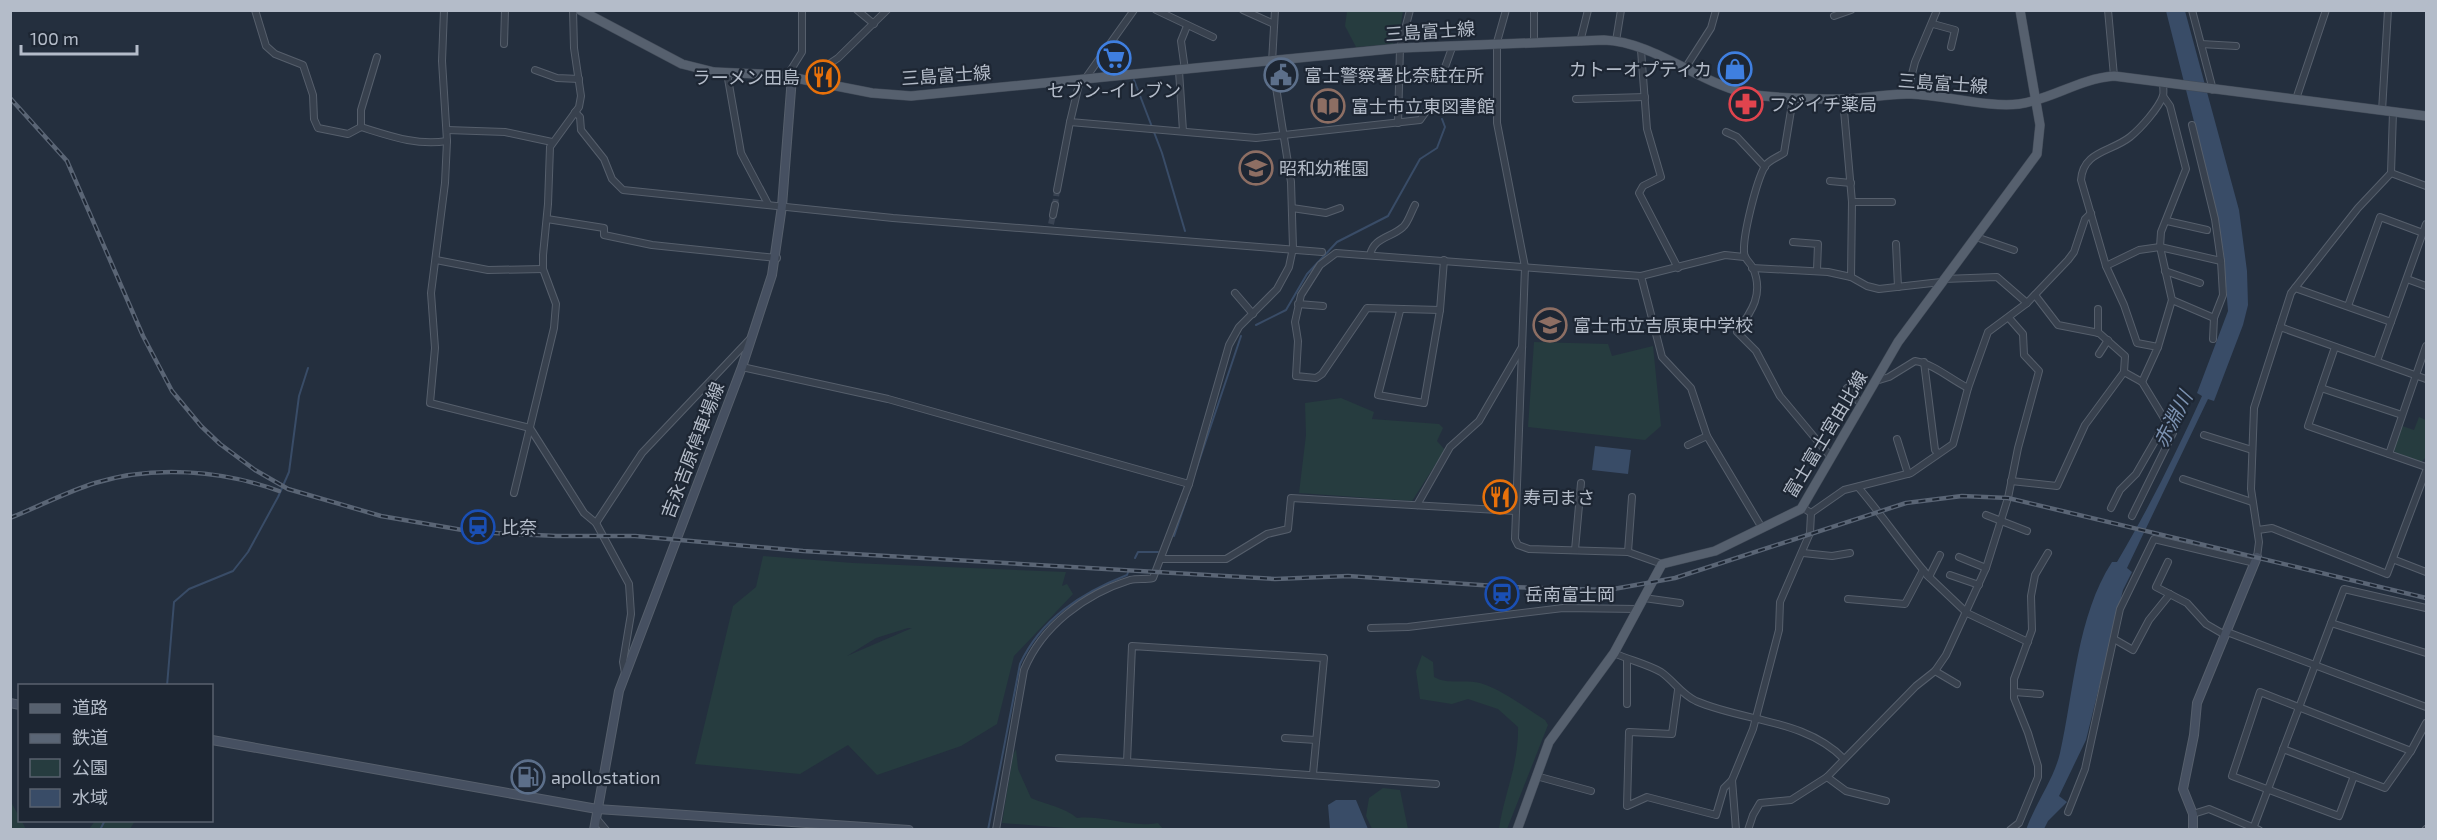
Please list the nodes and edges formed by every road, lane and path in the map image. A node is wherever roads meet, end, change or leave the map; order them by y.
1 (255, 10) edge
2 (444, 10) edge
3 (505, 10) edge
4 (573, 10) edge
5 (580, 10) edge
6 (802, 10) edge
7 (857, 10) edge
8 (888, 10) edge
9 (1134, 10) edge
10 (1156, 10) edge
11 (1243, 10) edge
12 (1275, 10) edge
13 (1410, 10) edge
14 (1506, 10) edge
15 (1534, 10) edge
16 (1588, 10) edge
17 (1621, 10) edge
18 (1716, 10) edge
19 (1851, 10) edge
20 (1937, 10) edge
21 (2020, 10) edge
22 (2108, 10) edge
23 (2192, 10) edge
24 (2326, 10) edge
25 (2388, 10) edge
26 (1834, 16) dead end
27 (874, 24) junction
28 (1274, 24) junction
29 (1933, 24) junction
30 (1187, 26) junction
31 (1214, 38) dead end
32 (1617, 41) junction
33 (1497, 42) junction
34 (1534, 42) junction
35 (1580, 43) junction
36 (504, 44) dead end
37 (2201, 44) junction
38 (1453, 45) junction
39 (2236, 46) dead end
40 (1951, 47) dead end
41 (1400, 48) junction
42 (1641, 50) junction
43 (377, 57) dead end
44 (1272, 62) junction
45 (1686, 67) junction
46 (535, 70) dead end
47 (1444, 70) dead end
48 (1182, 71) junction
49 (727, 73) junction
50 (789, 76) junction
51 (2114, 76) junction
52 (579, 79) junction
53 (805, 80) junction
54 (1082, 80) junction
55 (2163, 82) junction
56 (2212, 89) junction
57 (1907, 94) junction
58 (2163, 96) junction
59 (1645, 97) junction
60 (1793, 98) junction
61 (1576, 99) dead end
62 (1843, 99) junction
63 (2296, 99) junction
64 (2036, 100) junction
65 (2382, 111) junction
66 (575, 112) junction
67 (2393, 112) junction
68 (1425, 113) dead end
69 (2427, 116) edge
70 (1070, 122) junction
71 (1398, 123) junction
72 (2192, 126) dead end
73 (361, 127) junction
74 (447, 130) junction
75 (1183, 131) junction
76 (1726, 132) dead end
77 (1285, 134) junction
78 (447, 141) junction
79 (552, 142) junction
80 (1765, 167) junction
81 (2391, 173) junction
82 (1830, 181) dead end
83 (1851, 183) junction
84 (2427, 186) edge
85 (1057, 190) tunnel mouth
86 (1852, 202) junction
87 (1892, 202) dead end
88 (768, 204) junction
89 (1055, 205) tunnel mouth
90 (1415, 205) dead end
91 (782, 206) junction
92 (1292, 208) junction
93 (1340, 208) dead end
94 (2091, 213) junction
95 (1053, 215) tunnel mouth
96 (547, 219) junction
97 (2167, 221) junction
98 (2427, 224) edge
99 (2207, 230) dead end
100 (2423, 233) junction
101 (1976, 237) junction
102 (1793, 242) dead end
103 (1896, 244) dead end
104 (2160, 246) junction
105 (1293, 248) junction
106 (2014, 250) dead end
107 (1322, 252) dead end
108 (1370, 255) junction
109 (1744, 257) junction
110 (777, 258) junction
111 (436, 260) junction
112 (1444, 260) junction
113 (2221, 261) junction
114 (2106, 266) junction
115 (1525, 267) junction
116 (1678, 268) junction
117 (1752, 268) junction
118 (543, 269) junction
119 (1817, 270) junction
120 (2165, 271) junction
121 (1641, 276) junction
122 (1851, 277) junction
123 (2407, 279) junction
124 (1942, 281) junction
125 (2200, 283) dead end
126 (2427, 286) edge
127 (1898, 287) junction
128 (2295, 288) junction
129 (1235, 293) dead end
130 (2035, 296) junction
131 (2172, 300) junction
132 (2027, 303) junction
133 (1298, 304) junction
134 (1323, 306) dead end
135 (2348, 306) junction
136 (2098, 309) dead end
137 (1400, 310) junction
138 (1440, 310) junction
139 (1253, 314) junction
140 (2009, 318) junction
141 (2214, 318) junction
142 (2391, 322) junction
143 (2280, 327) junction
144 (2098, 333) junction
145 (750, 339) junction
146 (2213, 339) dead end
147 (2108, 340) junction
148 (2427, 346) edge
149 (1522, 347) junction
150 (2158, 347) junction
151 (2335, 347) junction
152 (2098, 354) dead end
153 (2377, 361) junction
154 (1924, 362) junction
155 (742, 367) junction
156 (2124, 372) junction
157 (2416, 375) junction
158 (2427, 379) edge
159 (1876, 381) junction
160 (2142, 382) junction
161 (1846, 388) dead end
162 (1968, 388) junction
163 (2321, 388) junction
164 (1861, 404) junction
165 (2402, 416) junction
166 (2166, 422) junction
167 (530, 428) junction
168 (2204, 435) dead end
169 (1707, 436) junction
170 (1897, 440) dead end
171 (1688, 445) dead end
172 (2252, 450) junction
173 (1938, 453) junction
174 (2389, 454) junction
175 (1830, 456) junction
176 (2427, 469) edge
177 (1908, 474) junction
178 (2183, 479) dead end
179 (2011, 481) junction
180 (1581, 483) dead end
181 (1189, 484) junction
182 (1858, 487) junction
183 (514, 493) dead end
184 (1632, 497) dead end
185 (2252, 502) junction
186 (1417, 505) junction
187 (1802, 507) junction
188 (2111, 508) dead end
189 (1515, 511) junction
190 (1811, 513) junction
191 (1986, 515) dead end
192 (2132, 516) dead end
193 (2001, 522) junction
194 (596, 523) junction
195 (1762, 528) junction
196 (2258, 530) junction
197 (2027, 531) dead end
198 (1575, 550) junction
199 (1628, 552) junction
200 (1803, 553) junction
201 (1850, 553) dead end
202 (2048, 553) dead end
203 (1940, 555) dead end
204 (1959, 558) dead end
205 (1162, 559) junction
206 (2256, 560) junction
207 (2395, 560) junction
208 (2168, 562) dead end
209 (1662, 564) junction
210 (1986, 568) junction
211 (1923, 570) junction
212 (2427, 572) edge
213 (1950, 575) dead end
214 (1929, 577) junction
215 (1980, 585) junction
216 (2170, 594) junction
217 (1644, 598) junction
218 (1848, 599) dead end
219 (1680, 603) dead end
220 (2427, 608) edge
221 (1638, 609) junction
222 (1967, 613) junction
223 (2331, 623) junction
224 (1371, 628) dead end
225 (2226, 633) junction
226 (2114, 639) junction
227 (2028, 642) junction
228 (1614, 653) junction
229 (2427, 653) edge
230 (1627, 659) junction
231 (2314, 665) junction
232 (1935, 671) junction
233 (625, 674) junction
234 (1957, 684) dead end
235 (1678, 690) junction
236 (2014, 692) junction
237 (2040, 694) dead end
238 (1627, 704) dead end
239 (2299, 707) junction
240 (2427, 707) edge
241 (1756, 718) junction
242 (2427, 723) edge
243 (1285, 738) dead end
244 (213, 740) edge
245 (1316, 740) junction
246 (2283, 749) junction
247 (2411, 751) junction
248 (1059, 758) dead end
249 (1844, 759) junction
250 (1127, 762) junction
251 (1313, 774) junction
252 (1536, 776) junction
253 (2354, 776) junction
254 (1827, 777) junction
255 (1732, 780) junction
256 (1436, 784) dead end
257 (2268, 789) junction
258 (1591, 791) dead end
259 (1886, 801) dead end
260 (2068, 812) dead end
261 (596, 813) junction
262 (2193, 814) junction
263 (2257, 828) edge
264 (594, 830) edge
265 (606, 830) edge
266 (909, 830) edge
267 (996, 830) edge
268 (1516, 830) edge
269 (1736, 830) edge
270 (1748, 830) edge
271 (2010, 830) edge
272 (2193, 830) edge

1 - 73 street
2 - 74 street
3 - 36 street
4 - 52 street
5 - 49 main road, 三島富士線
6 - 50 street
7 - 27 street
8 - 27 street
9 - 54 street
10 - 30 street
11 - 28 street
12 - 28 street
13 - 41 street
14 - 33 street
15 - 34 street
16 - 35 street
17 - 32 street
18 - 45 street
19 - 26 street
20 - 29 street
21 - 64 main road, 富士富士宮由比線
22 - 51 street
23 - 37 street
24 - 63 street
25 - 65 street
27 - 53 street
28 - 44 street
29 - 40 street
29 - 57 street
30 - 31 street
30 - 48 street
32 - 35 main road, 三島富士線
32 - 42 main road, 三島富士線
33 - 34 main road, 三島富士線
33 - 38 main road, 三島富士線
33 - 115 street
34 - 35 main road, 三島富士線
37 - 39 street
37 - 56 street
38 - 41 main road, 三島富士線
38 - 47 street
41 - 44 main road, 三島富士線
41 - 71 street
42 - 45 main road, 三島富士線
42 - 59 street
43 - 73 street
44 - 48 main road, 三島富士線
44 - 77 street
45 - 60 main road, 三島富士線
46 - 52 street
48 - 54 main road, 三島富士線
48 - 75 street
49 - 50 main road, 三島富士線
49 - 88 street
50 - 53 main road, 三島富士線
50 - 91 street, 吉永吉原停車場線
51 - 55 main road, 三島富士線
51 - 64 main road, 三島富士線
52 - 66 street
53 - 54 main road, 三島富士線
54 - 70 street
55 - 56 main road, 三島富士線
55 - 58 street
56 - 63 main road, 三島富士線
57 - 62 main road, 三島富士線
57 - 64 main road, 三島富士線
58 - 94 street
58 - 97 street
59 - 61 street
59 - 116 street
60 - 62 main road, 三島富士線
60 - 80 street
62 - 83 street
63 - 65 main road, 三島富士線
64 - 101 main road, 富士富士宮由比線
65 - 67 main road, 三島富士線
66 - 79 street
66 - 88 street
67 - 69 main road, 三島富士線
67 - 81 street
68 - 71 street
70 - 75 street
70 - 85 street
71 - 77 street
72 - 113 street
73 - 78 street
74 - 78 street
74 - 79 street
75 - 77 street
76 - 80 street
77 - 92 street
78 - 111 street
79 - 96 street
80 - 109 street
81 - 84 street
81 - 128 street
82 - 83 street
83 - 86 street
86 - 87 street
86 - 122 street
88 - 91 street
89 - 95 street
90 - 108 street
91 - 105 street
91 - 110 street, 吉永吉原停車場線
92 - 93 street
92 - 105 street
94 - 114 street
94 - 130 street
96 - 110 street
96 - 118 street
97 - 99 street
97 - 104 street
98 - 100 street
100 - 123 street
100 - 135 street
101 - 106 street
101 - 124 main road, 富士富士宮由比線
102 - 119 street
103 - 127 street
104 - 113 street
104 - 114 street
104 - 120 street
105 - 107 street
105 - 139 street
108 - 112 street
108 - 133 street
109 - 116 street
109 - 117 street
110 - 145 street, 吉永吉原停車場線
111 - 118 street
111 - 167 street
112 - 115 street
112 - 138 street
113 - 141 street
114 - 150 street
115 - 121 street
115 - 149 street
116 - 121 street
117 - 119 street
117 - 175 street
118 - 167 street
119 - 122 street
120 - 125 street
120 - 131 street
121 - 169 street
122 - 127 street
123 - 126 street
123 - 142 street
124 - 127 street
124 - 132 street
124 - 159 main road, 富士富士宮由比線
128 - 135 street
128 - 143 street
129 - 139 street
130 - 132 street
130 - 144 street
131 - 141 street
131 - 150 street
132 - 140 street
133 - 134 street
133 - 137 street
135 - 142 street
136 - 144 street
137 - 138 street
137 - 138 street
139 - 181 street
140 - 162 street
140 - 179 street
141 - 146 street
142 - 153 street
143 - 151 street
143 - 172 street
144 - 147 street
145 - 155 street, 吉永吉原停車場線
145 - 194 street
147 - 152 street
147 - 156 street
148 - 157 street
149 - 186 street
149 - 189 street
150 - 160 street
151 - 153 street
151 - 163 street
153 - 157 street
154 - 159 street
154 - 162 street
154 - 173 street
155 - 181 street
155 - 233 street, 吉永吉原停車場線
156 - 160 street
156 - 179 street
157 - 158 street
157 - 165 street
159 - 164 main road, 富士富士宮由比線
160 - 166 street
161 - 164 street
162 - 173 street
163 - 165 street
163 - 174 street
164 - 175 main road, 富士富士宮由比線
165 - 174 street
166 - 188 street
166 - 192 street
167 - 183 street
167 - 194 street
168 - 172 street
169 - 171 street
169 - 195 street
170 - 177 street
172 - 185 street
173 - 177 street
174 - 176 street
175 - 187 main road, 富士富士宮由比線
176 - 207 street
177 - 182 street
178 - 185 street
179 - 193 street
180 - 198 street
181 - 205 street
182 - 190 street
182 - 211 street
184 - 199 street
185 - 196 street
186 - 189 street
186 - 205 street
187 - 190 street
187 - 195 main road, 富士富士宮由比線
189 - 198 street
190 - 200 street
191 - 193 street
193 - 197 street
193 - 210 street
194 - 233 street
195 - 209 main road, 富士富士宮由比線
196 - 206 street
196 - 207 street
198 - 199 street
199 - 209 street
200 - 201 street
200 - 241 street
202 - 227 street
203 - 214 street
204 - 210 street
205 - 267 street
206 - 225 street
206 - 226 street
207 - 212 street
208 - 216 street
209 - 217 main road
210 - 215 street
211 - 214 street
211 - 218 street
213 - 215 street
214 - 222 street
215 - 222 street
216 - 225 street
216 - 226 street
217 - 219 street
217 - 221 main road
220 - 223 street
221 - 224 street
221 - 228 main road
222 - 227 street
222 - 232 street
223 - 229 street
223 - 231 street
225 - 231 street
225 - 262 street
226 - 260 street
227 - 236 street
228 - 230 street
228 - 252 main road
230 - 235 street
230 - 238 street
231 - 239 street
231 - 240 street
232 - 234 street
232 - 249 street
233 - 261 street, 吉永吉原停車場線
235 - 241 street
235 - 255 street
236 - 237 street
236 - 271 street
239 - 246 street
239 - 247 street
239 - 257 street
241 - 249 street
241 - 255 street
242 - 247 street
243 - 245 street
244 - 261 street
245 - 250 street
245 - 251 street
246 - 253 street
246 - 257 street
247 - 253 street
248 - 250 street
249 - 254 street
250 - 251 street
251 - 256 street
252 - 258 street
252 - 268 main road
253 - 257 street
254 - 259 street
254 - 270 street
255 - 269 street
257 - 263 street
261 - 264 street, 吉永吉原停車場線
261 - 265 street
261 - 266 street
262 - 263 street
262 - 272 street

